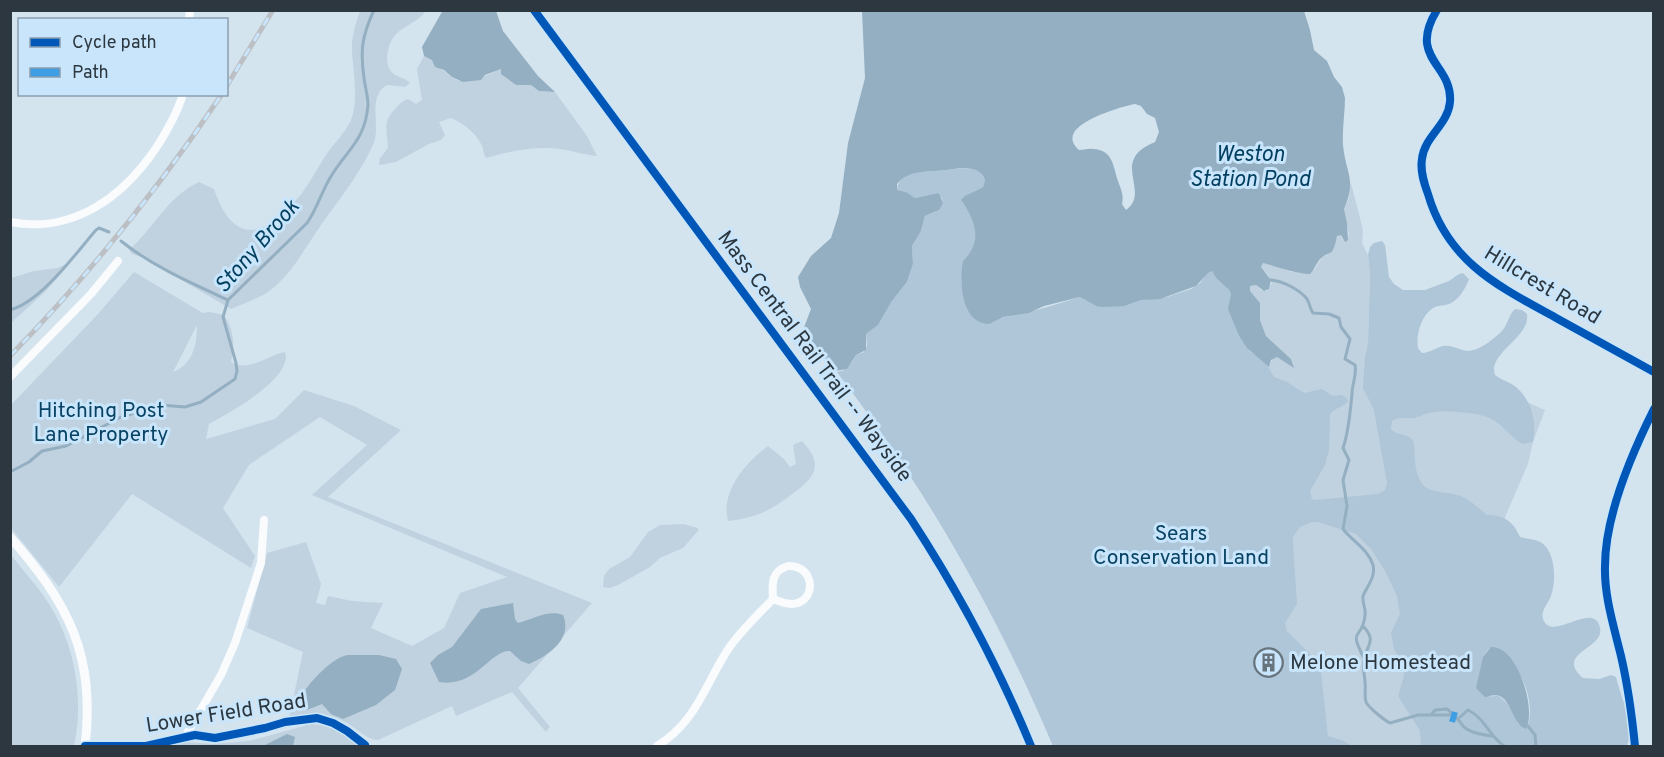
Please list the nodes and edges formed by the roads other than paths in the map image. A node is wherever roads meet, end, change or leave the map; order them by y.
1 (1437, 10) edge
2 (182, 96) edge
3 (10, 222) edge
4 (118, 261) dead end
5 (1653, 372) edge
6 (10, 377) edge
7 (1653, 409) edge
8 (264, 520) dead end
9 (10, 537) edge
10 (773, 599) junction
11 (185, 737) junction
12 (365, 745) edge
13 (85, 746) edge
14 (657, 747) edge
15 (1635, 747) edge

1 - 5 street, Hillcrest Road
2 - 3 street
4 - 6 street
7 - 15 street
8 - 11 street
9 - 13 street
10 - 10 street
10 - 14 street
11 - 12 street, Lower Field Road
11 - 13 street, Lower Field Road

